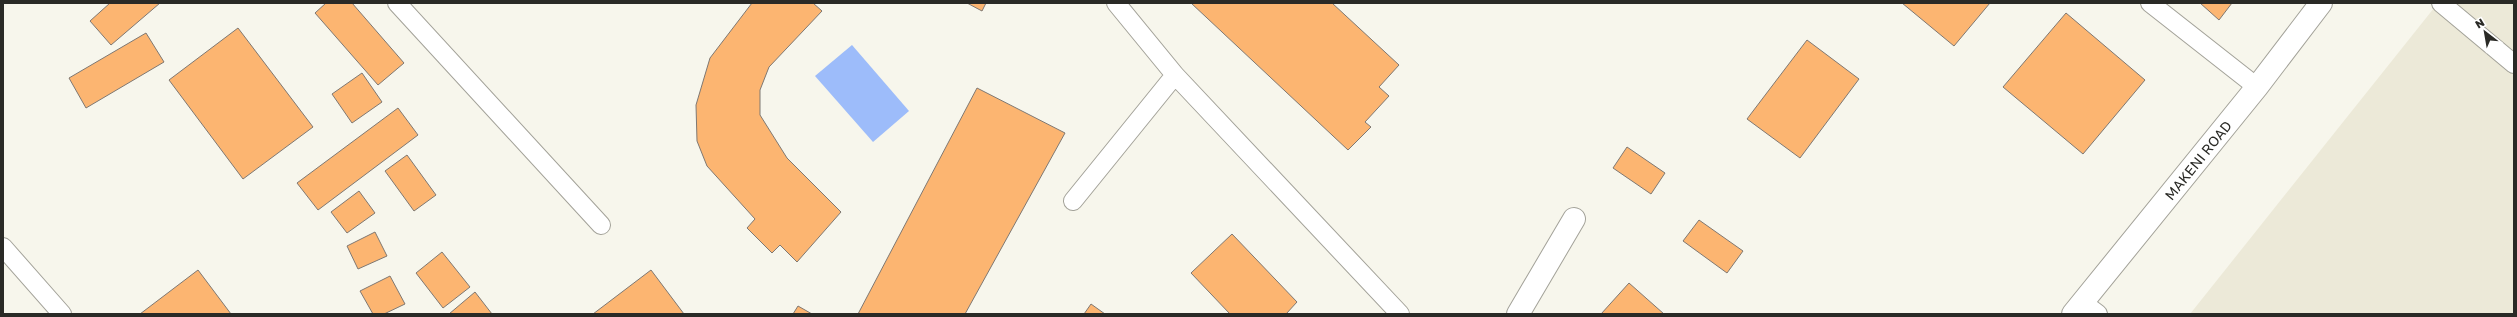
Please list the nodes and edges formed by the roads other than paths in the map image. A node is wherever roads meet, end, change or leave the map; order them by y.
1 (398, 3) edge
2 (1116, 3) edge
3 (2150, 3) edge
4 (2321, 3) edge
5 (2441, 3) edge
6 (2514, 64) edge
7 (1174, 75) junction
8 (2257, 87) junction
9 (1073, 201) dead end
10 (1574, 219) dead end
11 (601, 225) dead end
12 (3, 247) edge
13 (2084, 310) edge
14 (62, 314) edge
15 (1400, 314) edge
16 (1518, 314) edge

1 - 11 lane
2 - 7 lane
3 - 8 lane
4 - 8 main road, MAKENI ROAD
5 - 6 lane
7 - 9 lane
7 - 15 lane
8 - 13 main road, MAKENI ROAD
10 - 16 main road
12 - 14 lane

